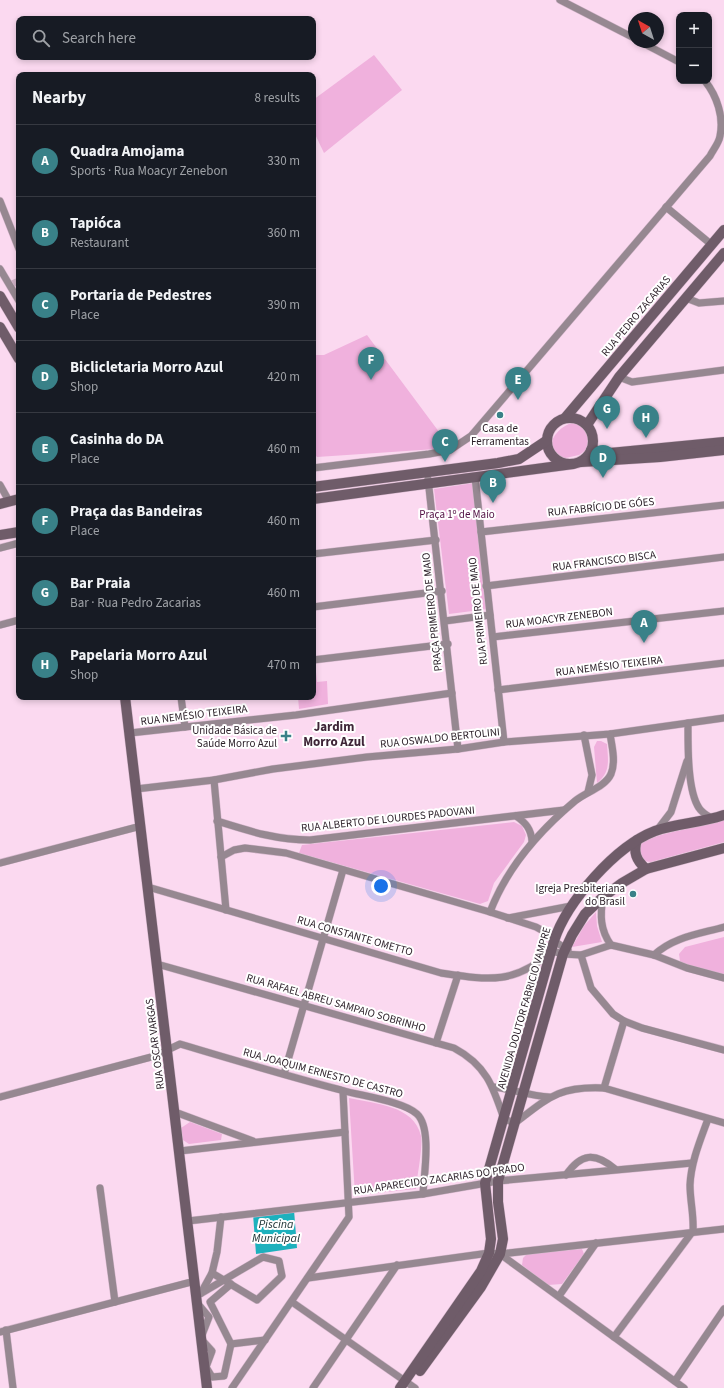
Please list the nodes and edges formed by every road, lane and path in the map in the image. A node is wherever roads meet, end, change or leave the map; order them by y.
1 (560, 0) edge
2 (628, 35) edge
3 (652, 48) edge
4 (676, 60) edge
5 (707, 84) edge
6 (0, 201) edge
7 (666, 207) junction
8 (724, 230) edge
9 (16, 241) edge
10 (712, 244) junction
11 (724, 253) edge
12 (0, 269) edge
13 (16, 294) edge
14 (0, 296) edge
15 (686, 298) junction
16 (724, 300) edge
17 (16, 323) edge
18 (0, 327) edge
19 (16, 353) edge
20 (724, 370) edge
21 (619, 377) junction
22 (565, 418) junction
23 (587, 425) junction
24 (546, 441) junction
25 (724, 442) edge
26 (591, 450) junction
27 (724, 450) edge
28 (498, 463) junction
29 (577, 463) junction
30 (316, 468) edge
31 (428, 477) junction
32 (475, 477) junction
33 (0, 485) edge
34 (316, 487) edge
35 (316, 499) edge
36 (9, 501) edge
37 (724, 504) edge
38 (16, 532) edge
39 (481, 532) junction
40 (0, 535) edge
41 (436, 540) junction
42 (16, 544) edge
43 (0, 548) edge
44 (316, 554) edge
45 (724, 557) edge
46 (486, 586) junction
47 (442, 591) junction
48 (316, 606) edge
49 (724, 611) edge
50 (490, 615) junction
51 (16, 621) edge
52 (445, 621) junction
53 (0, 625) edge
54 (493, 637) junction
55 (448, 644) junction
56 (316, 660) edge
57 (724, 663) edge
58 (498, 690) junction
59 (452, 693) junction
60 (125, 700) edge
61 (181, 700) edge
62 (724, 718) edge
63 (688, 722) junction
64 (185, 727) junction
65 (130, 733) junction
66 (610, 734) junction
67 (584, 735) junction
68 (504, 742) junction
69 (458, 749) junction
70 (688, 758) junction
71 (214, 780) junction
72 (136, 789) junction
73 (588, 792) junction
74 (564, 810) junction
75 (724, 815) edge
76 (516, 816) junction
77 (713, 819) junction
78 (218, 821) junction
79 (141, 826) junction
80 (657, 831) junction
81 (287, 840) junction
82 (637, 840) junction
83 (532, 841) junction
84 (724, 848) edge
85 (286, 853) junction
86 (221, 857) junction
87 (0, 863) edge
88 (646, 869) junction
89 (343, 870) junction
90 (148, 888) junction
91 (603, 897) junction
92 (571, 906) junction
93 (226, 910) junction
94 (490, 912) junction
95 (508, 918) junction
96 (724, 927) edge
97 (323, 938) junction
98 (611, 945) junction
99 (553, 946) junction
100 (571, 953) junction
101 (654, 955) junction
102 (157, 964) junction
103 (458, 975) junction
104 (724, 978) edge
105 (304, 1005) junction
106 (624, 1021) junction
107 (436, 1043) junction
108 (168, 1050) junction
109 (724, 1050) edge
110 (284, 1074) junction
111 (494, 1087) junction
112 (604, 1088) junction
113 (513, 1090) junction
114 (343, 1091) junction
115 (524, 1093) junction
116 (0, 1097) edge
117 (549, 1097) junction
118 (175, 1112) junction
119 (504, 1119) junction
120 (708, 1119) junction
121 (515, 1122) junction
122 (724, 1123) edge
123 (345, 1132) junction
124 (256, 1142) junction
125 (180, 1151) junction
126 (692, 1162) junction
127 (615, 1169) junction
128 (566, 1175) junction
129 (498, 1181) junction
130 (485, 1183) junction
131 (100, 1188) dead end
132 (423, 1194) junction
133 (348, 1202) junction
134 (221, 1217) junction
135 (188, 1221) junction
136 (724, 1229) edge
137 (693, 1231) junction
138 (596, 1243) junction
139 (489, 1253) junction
140 (500, 1254) junction
141 (397, 1265) junction
142 (212, 1273) junction
143 (308, 1278) junction
144 (224, 1280) junction
145 (195, 1281) junction
146 (231, 1284) junction
147 (559, 1296) junction
148 (199, 1299) junction
149 (115, 1302) junction
150 (292, 1302) junction
151 (724, 1309) edge
152 (3, 1331) edge
153 (614, 1337) junction
154 (265, 1340) junction
155 (345, 1340) junction
156 (231, 1344) junction
157 (206, 1367) junction
158 (675, 1381) junction
159 (407, 1386) edge
160 (13, 1388) edge
161 (207, 1388) edge
162 (232, 1388) edge
163 (313, 1388) edge
164 (684, 1388) edge

1 - 2 street
3 - 4 street
5 - 7 street
6 - 9 street
7 - 10 street
7 - 30 street
8 - 10 street, RUA PEDRO ZACARIAS
10 - 22 street, RUA PEDRO ZACARIAS
11 - 15 street
12 - 13 street
14 - 17 street
15 - 16 street
15 - 21 street
18 - 19 street
20 - 21 street
21 - 23 street
22 - 23 street
22 - 24 street
23 - 26 street
24 - 28 street
24 - 29 street
25 - 26 street
26 - 29 street
27 - 29 street
28 - 31 street
28 - 32 street
29 - 32 street
31 - 32 street
31 - 34 street
31 - 35 street
31 - 41 street, PRAÇA PRIMEIRO DE MAIO
32 - 39 street, RUA PRIMEIRO DE MAIO
33 - 36 street
37 - 39 street, RUA FABRÍCIO DE GÓES
38 - 40 street
39 - 46 street, RUA PRIMEIRO DE MAIO
41 - 44 street
41 - 47 street, PRAÇA PRIMEIRO DE MAIO
42 - 43 street
45 - 46 street, RUA FRANCISCO BISCA
46 - 50 street, RUA PRIMEIRO DE MAIO
47 - 48 street
47 - 52 street, PRAÇA PRIMEIRO DE MAIO
49 - 54 street, RUA MOACYR ZENEBON
50 - 52 street
50 - 54 street, RUA PRIMEIRO DE MAIO
51 - 53 street
52 - 55 street, PRAÇA PRIMEIRO DE MAIO
54 - 58 street, RUA PRIMEIRO DE MAIO
55 - 56 street
55 - 59 street, PRAÇA PRIMEIRO DE MAIO
57 - 58 street, RUA NEMÉSIO TEIXEIRA
58 - 68 street, RUA PRIMEIRO DE MAIO
59 - 64 street, RUA NEMÉSIO TEIXEIRA
59 - 69 street, PRAÇA PRIMEIRO DE MAIO
60 - 65 street, RUA OSCAR VARGAS
61 - 64 street
62 - 63 street, RUA OSWALDO BERTOLINI
63 - 66 street, RUA OSWALDO BERTOLINI
63 - 70 street
64 - 65 street, RUA NEMÉSIO TEIXEIRA
65 - 72 street, RUA OSCAR VARGAS
66 - 67 street, RUA OSWALDO BERTOLINI
66 - 73 street
67 - 68 street, RUA OSWALDO BERTOLINI
67 - 73 street
68 - 69 street, RUA OSWALDO BERTOLINI
69 - 71 street, RUA OSWALDO BERTOLINI
70 - 77 street
70 - 80 street
71 - 72 street, RUA OSWALDO BERTOLINI
71 - 78 street
72 - 79 street, RUA OSCAR VARGAS
73 - 74 street
74 - 76 street, RUA ALBERTO DE LOURDES PADOVANI
74 - 83 street
75 - 77 street, AVENIDA DOUTOR FABRICIO VAMPRE
76 - 81 street, RUA ALBERTO DE LOURDES PADOVANI
76 - 83 street
77 - 80 street, AVENIDA DOUTOR FABRICIO VAMPRE
78 - 81 street, RUA ALBERTO DE LOURDES PADOVANI
78 - 86 street
79 - 87 street
79 - 90 street, RUA OSCAR VARGAS
80 - 82 street, AVENIDA DOUTOR FABRICIO VAMPRE
81 - 85 street
82 - 88 street
82 - 92 street, AVENIDA DOUTOR FABRICIO VAMPRE
83 - 94 street
84 - 88 street, AVENIDA DOUTOR FABRICIO VAMPRE
85 - 86 street
85 - 89 street
86 - 93 street
88 - 91 street, AVENIDA DOUTOR FABRICIO VAMPRE
89 - 94 street
89 - 97 street
90 - 93 street, RUA CONSTANTE OMETTO
90 - 102 street, RUA OSCAR VARGAS
91 - 98 street
91 - 100 street, AVENIDA DOUTOR FABRICIO VAMPRE
92 - 95 street
92 - 99 street, AVENIDA DOUTOR FABRICIO VAMPRE
93 - 97 street, RUA CONSTANTE OMETTO
94 - 95 street
95 - 99 street
96 - 101 street
97 - 103 street, RUA CONSTANTE OMETTO
97 - 105 street
98 - 100 street
98 - 101 street
99 - 100 street
99 - 103 street, RUA CONSTANTE OMETTO
99 - 113 street, AVENIDA DOUTOR FABRICIO VAMPRE
100 - 106 street
100 - 115 street, AVENIDA DOUTOR FABRICIO VAMPRE
101 - 104 street
102 - 105 street, RUA RAFAEL ABREU SAMPAIO SOBRINHO
102 - 108 street, RUA OSCAR VARGAS
103 - 107 street
105 - 107 street, RUA RAFAEL ABREU SAMPAIO SOBRINHO
105 - 110 street
106 - 109 street
106 - 112 street
107 - 111 street, RUA RAFAEL ABREU SAMPAIO SOBRINHO
108 - 110 street, RUA JOAQUIM ERNESTO DE CASTRO
108 - 116 street, RUA JOAQUIM ERNESTO DE CASTRO
108 - 118 street, RUA OSCAR VARGAS
110 - 114 street, RUA JOAQUIM ERNESTO DE CASTRO
111 - 113 street
111 - 119 street, RUA RAFAEL ABREU SAMPAIO SOBRINHO
112 - 117 street
112 - 120 street
113 - 115 street
113 - 119 street, AVENIDA DOUTOR FABRICIO VAMPRE
114 - 123 street
114 - 132 street, RUA JOAQUIM ERNESTO DE CASTRO
115 - 117 street
115 - 121 street, AVENIDA DOUTOR FABRICIO VAMPRE
117 - 121 street
118 - 124 street
118 - 125 street, RUA OSCAR VARGAS
119 - 121 street
119 - 130 street, AVENIDA DOUTOR FABRICIO VAMPRE
120 - 122 street
120 - 126 street
121 - 129 street, AVENIDA DOUTOR FABRICIO VAMPRE
123 - 124 street
123 - 133 street
124 - 125 street
125 - 135 street, RUA OSCAR VARGAS
126 - 127 street, RUA APARECIDO ZACARIAS DO PRADO
126 - 137 street
127 - 128 street, RUA APARECIDO ZACARIAS DO PRADO
127 - 128 street
128 - 129 street, RUA APARECIDO ZACARIAS DO PRADO
129 - 130 street, RUA APARECIDO ZACARIAS DO PRADO
129 - 140 street, AVENIDA DOUTOR FABRICIO VAMPRE
130 - 132 street, RUA APARECIDO ZACARIAS DO PRADO
130 - 139 street, AVENIDA DOUTOR FABRICIO VAMPRE
131 - 149 street
132 - 133 street, RUA APARECIDO ZACARIAS DO PRADO
133 - 134 street, RUA APARECIDO ZACARIAS DO PRADO
133 - 143 street
134 - 135 street, RUA APARECIDO ZACARIAS DO PRADO
134 - 142 street
135 - 145 street, RUA OSCAR VARGAS
136 - 137 street
137 - 138 street
137 - 153 street
138 - 140 street
138 - 147 street
139 - 140 street
139 - 141 street
139 - 159 street
140 - 147 street
140 - 159 street
141 - 143 street
141 - 155 street
142 - 144 street
142 - 148 street
143 - 150 street
144 - 146 street
144 - 146 street
144 - 148 street
145 - 148 street, RUA OSCAR VARGAS
145 - 149 street
146 - 156 street
147 - 153 street
148 - 157 street, RUA OSCAR VARGAS
149 - 152 street
150 - 154 street
150 - 155 street
151 - 158 street
152 - 160 street
153 - 158 street
154 - 156 street
154 - 162 street
155 - 159 street
155 - 163 street
156 - 157 street
157 - 161 street, RUA OSCAR VARGAS
158 - 164 street

